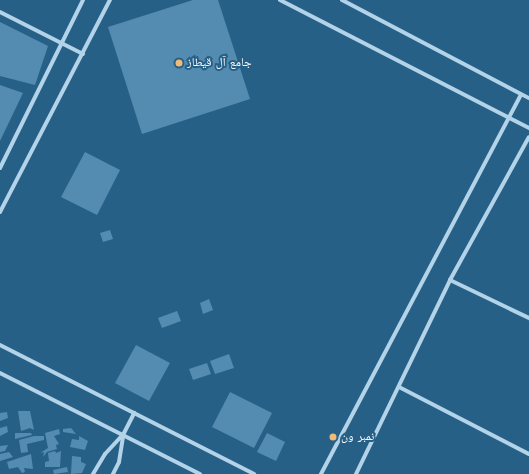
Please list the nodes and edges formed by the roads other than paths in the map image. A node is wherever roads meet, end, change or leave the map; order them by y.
1 (83, 0) edge
2 (110, 0) edge
3 (280, 0) edge
4 (342, 0) edge
5 (0, 12) edge
6 (62, 44) junction
7 (82, 54) junction
8 (521, 94) junction
9 (529, 98) edge
10 (509, 117) junction
11 (529, 128) edge
12 (529, 136) edge
13 (0, 168) edge
14 (0, 212) edge
15 (450, 280) junction
16 (529, 318) edge
17 (0, 345) edge
18 (0, 373) edge
19 (399, 387) junction
20 (134, 413) junction
21 (123, 435) junction
22 (529, 454) edge
23 (93, 474) edge
24 (112, 474) edge
25 (200, 474) edge
26 (254, 474) edge
27 (321, 474) edge
28 (356, 474) edge

1 - 6 street
2 - 7 street
3 - 10 street
4 - 8 street
5 - 6 street
6 - 7 street
6 - 13 street
7 - 14 street
8 - 9 street
8 - 10 street
10 - 11 street
10 - 27 street
12 - 15 street
15 - 16 street
15 - 19 street
17 - 20 street
18 - 21 street
19 - 22 street
19 - 28 street
20 - 21 street
20 - 26 street
21 - 23 street
21 - 24 street
21 - 25 street

